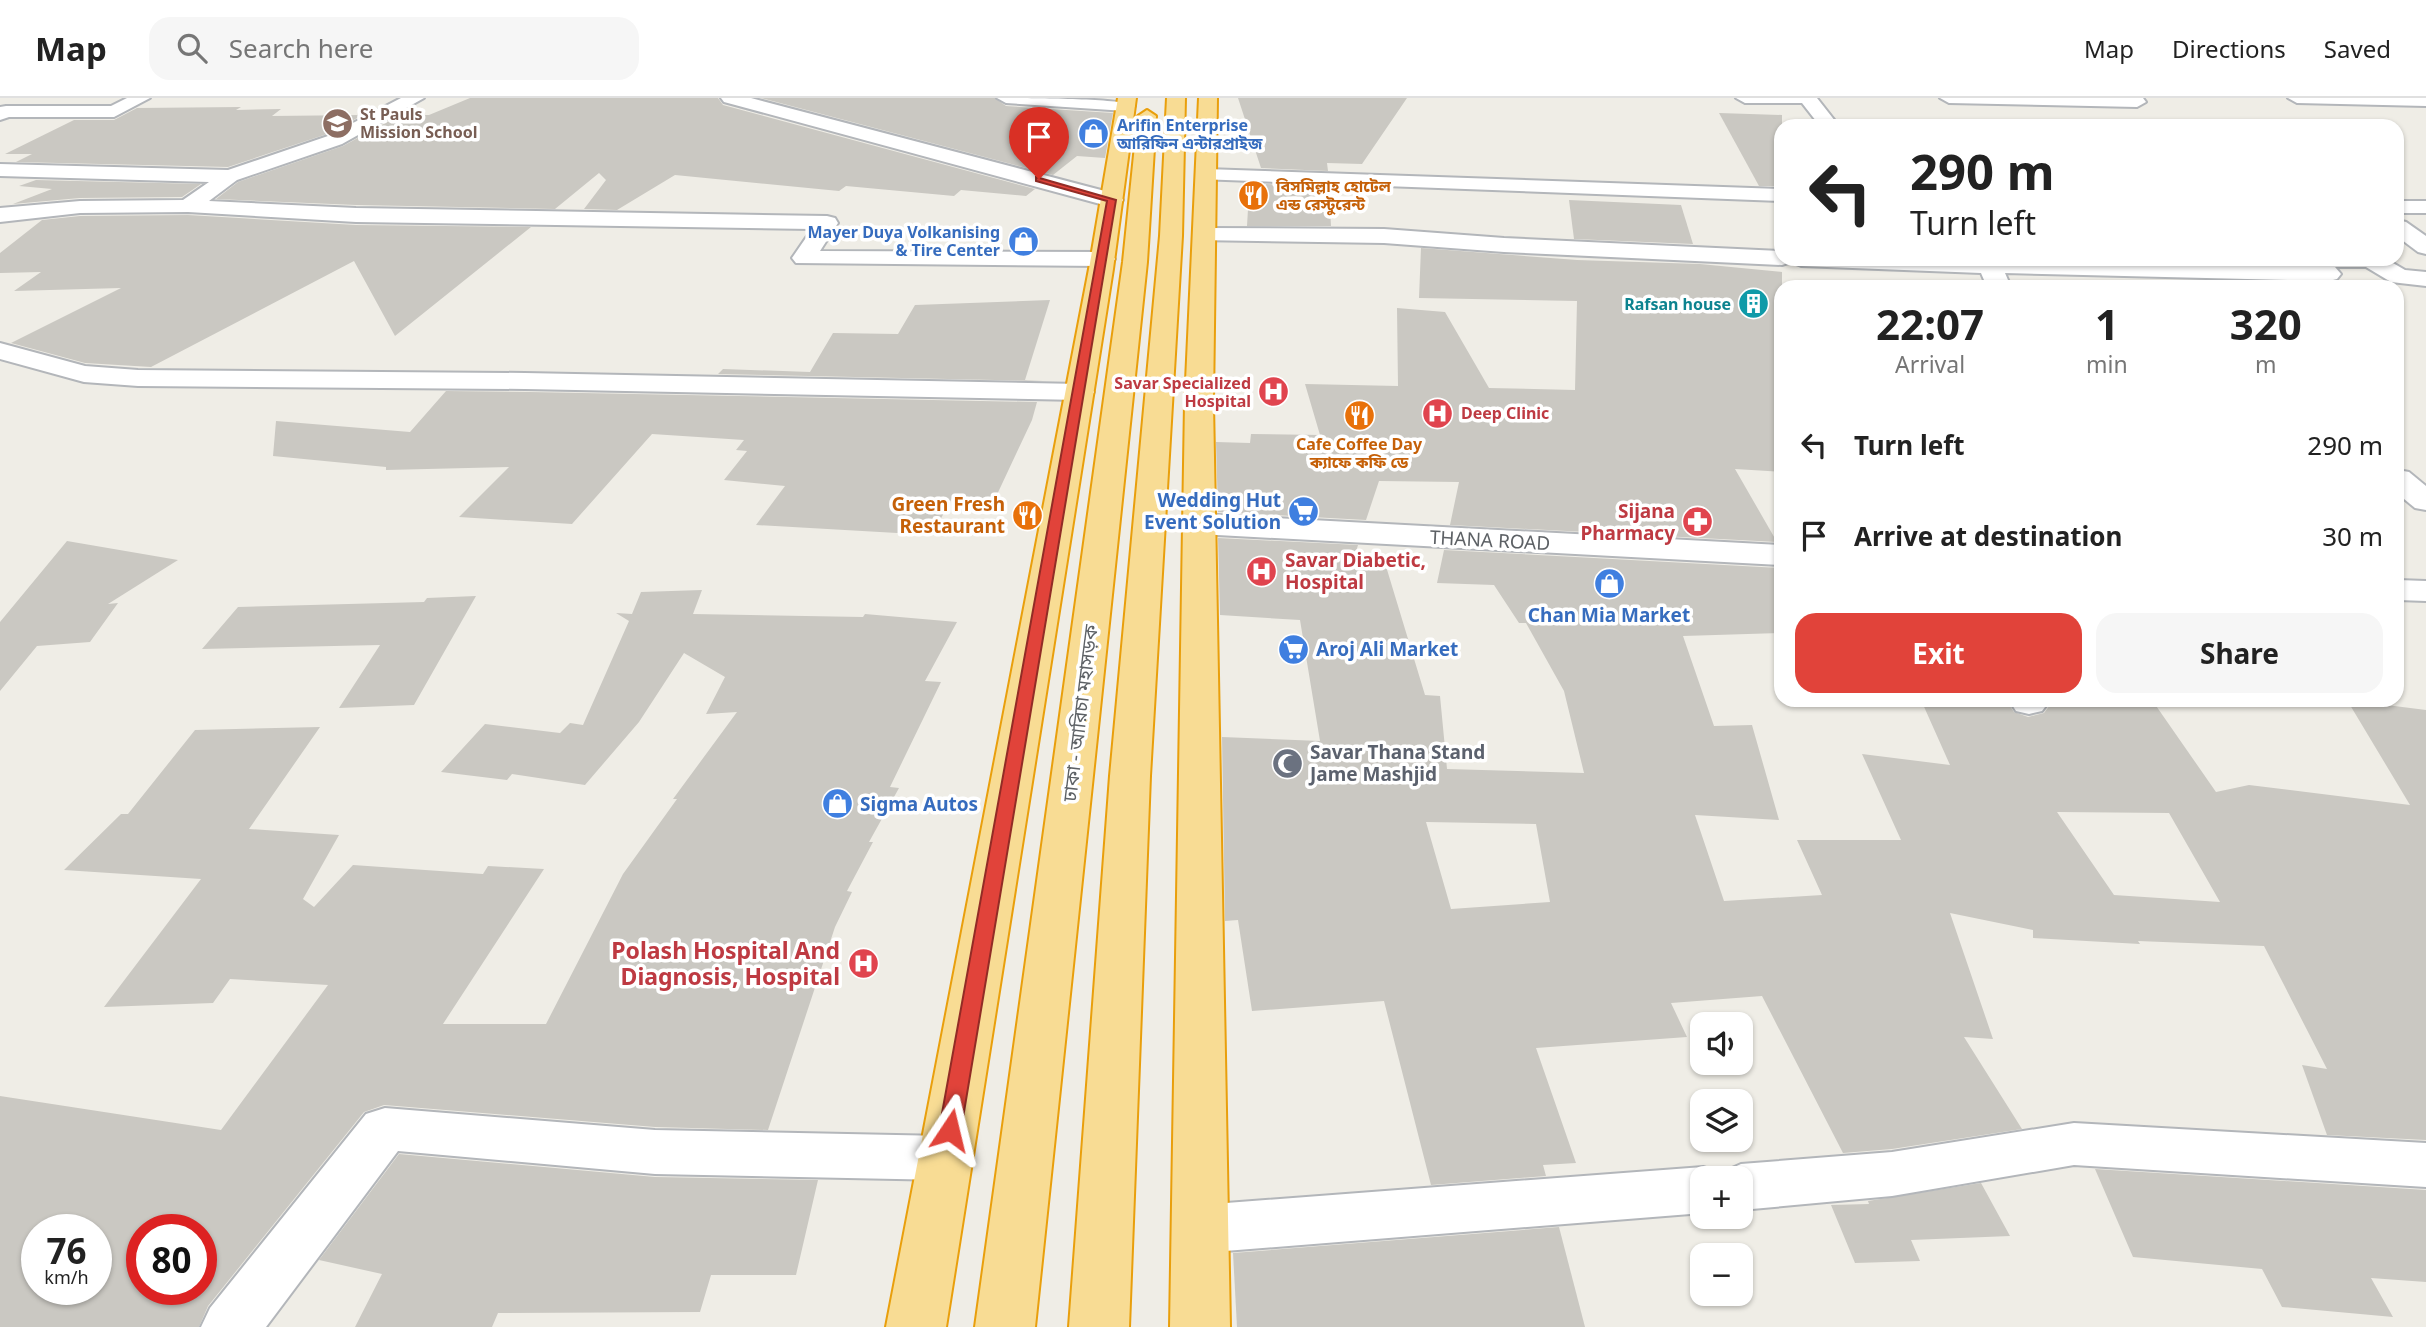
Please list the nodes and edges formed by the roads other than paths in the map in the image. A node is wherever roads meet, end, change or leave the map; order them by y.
1 (141, 98) edge
2 (415, 98) edge
3 (730, 98) edge
4 (1006, 98) edge
5 (1176, 98) edge
6 (1208, 98) edge
7 (1745, 98) edge
8 (1949, 98) edge
9 (2297, 98) edge
10 (2315, 98) edge
11 (1808, 99) edge
12 (1134, 101) edge
13 (2426, 101) edge
14 (764, 102) edge
15 (2139, 105) edge
16 (0, 114) edge
17 (1824, 119) edge
18 (0, 170) edge
19 (1206, 175) junction
20 (230, 176) junction
21 (1774, 195) edge
22 (1112, 200) junction
23 (188, 206) junction
24 (2426, 206) edge
25 (2404, 207) edge
26 (0, 215) edge
27 (2404, 231) edge
28 (1205, 235) junction
29 (2426, 247) edge
30 (1774, 258) edge
31 (1103, 259) junction
32 (1912, 266) edge
33 (2318, 266) edge
34 (2380, 266) edge
35 (1991, 271) edge
36 (2426, 279) edge
37 (0, 351) edge
38 (1080, 392) junction
39 (2404, 484) edge
40 (2426, 501) edge
41 (1199, 524) junction
42 (1774, 555) edge
43 (2404, 590) edge
44 (2426, 591) edge
45 (945, 1158) junction
46 (2426, 1165) edge
47 (1753, 1186) edge
48 (1690, 1191) edge
49 (1200, 1229) junction
50 (232, 1327) edge
51 (916, 1327) edge
52 (1005, 1327) edge
53 (1099, 1327) edge
54 (1200, 1327) edge

1 - 16 street
2 - 20 street
3 - 14 street
4 - 12 street
5 - 53 highway
6 - 19 highway
7 - 11 street
8 - 15 street
9 - 10 street
10 - 13 street
11 - 17 street
12 - 22 highway
12 - 52 highway, ঢাকা - আরিচা মহাসড়ক
14 - 22 street
18 - 20 street
19 - 21 street
19 - 28 highway
20 - 23 street
22 - 31 highway
23 - 26 street
23 - 31 street
24 - 25 street
27 - 29 street
28 - 30 street
28 - 41 highway
31 - 38 highway
32 - 35 street
33 - 35 street
34 - 36 street
37 - 38 street
38 - 45 highway
39 - 40 street
41 - 42 street, THANA ROAD
41 - 49 highway
43 - 44 street
45 - 50 street
45 - 51 highway
46 - 47 street
48 - 49 street
49 - 54 highway

